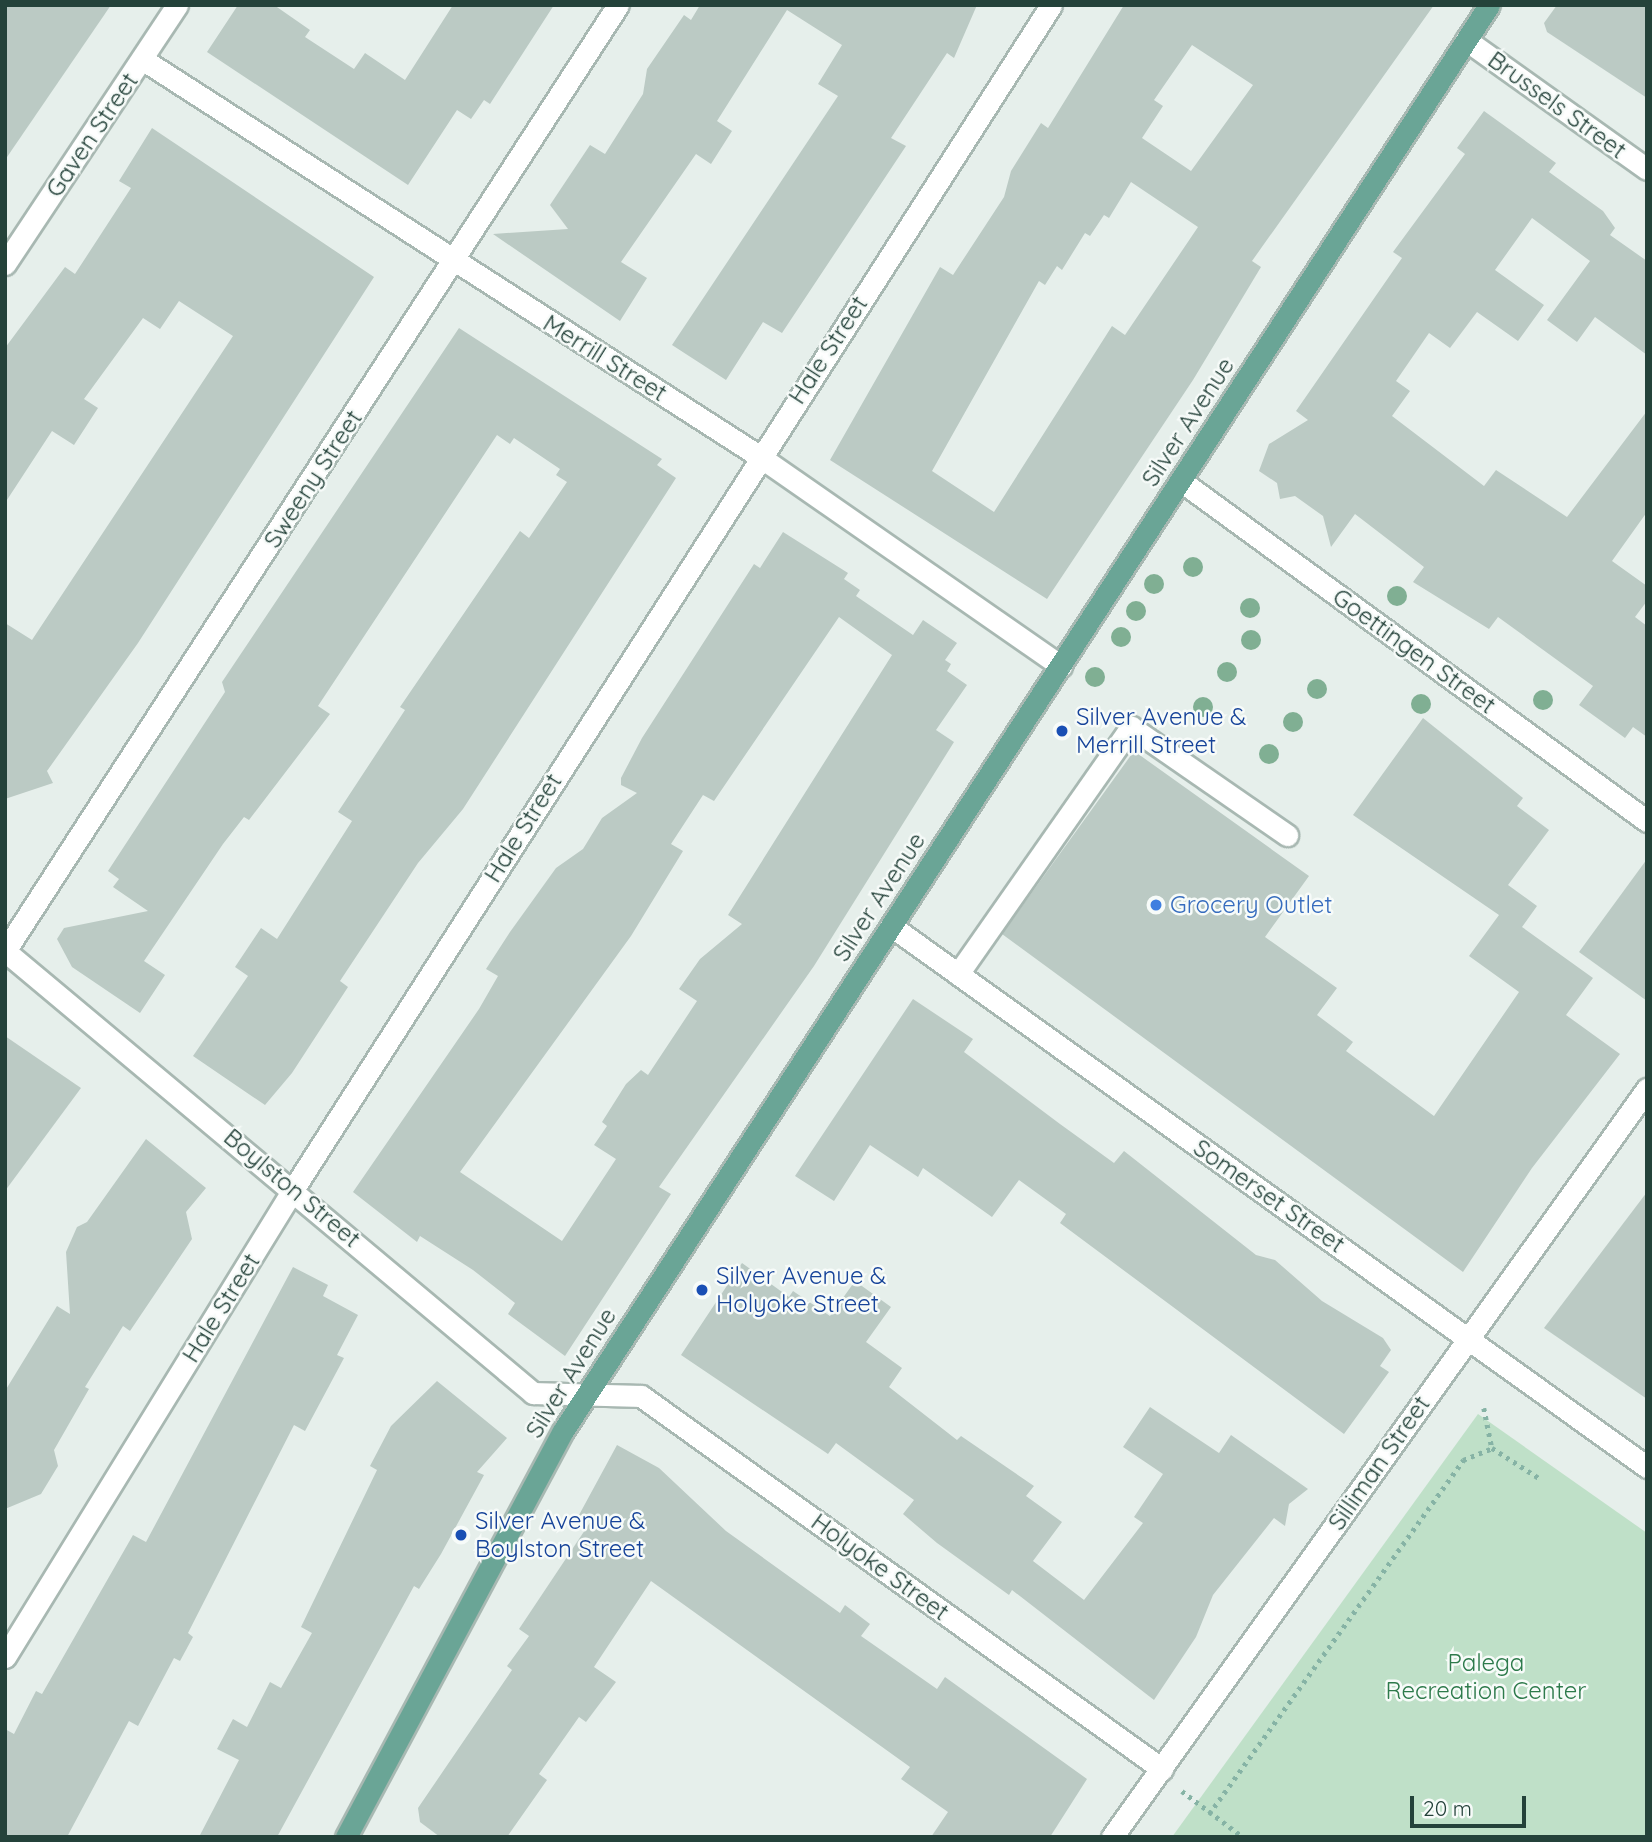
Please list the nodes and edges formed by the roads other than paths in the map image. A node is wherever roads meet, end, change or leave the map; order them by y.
1 (177, 5) edge
2 (618, 5) edge
3 (1051, 5) edge
4 (1489, 5) edge
5 (1466, 40) junction
6 (142, 59) junction
7 (1647, 169) edge
8 (454, 262) junction
9 (5, 264) edge
10 (759, 456) junction
11 (1181, 481) junction
12 (1061, 666) junction
13 (1647, 821) edge
14 (1287, 835) dead end
15 (891, 926) junction
16 (5, 951) edge
17 (958, 974) junction
18 (1647, 1089) edge
19 (294, 1188) junction
20 (1467, 1338) junction
21 (587, 1394) junction
22 (1647, 1467) edge
23 (5, 1657) edge
24 (1162, 1769) junction
25 (351, 1835) edge
26 (1112, 1837) edge

1 - 6 street, Gaven Street
2 - 8 street, Sweeny Street
3 - 10 street, Hale Street
4 - 5 main road, Silver Avenue
5 - 7 street, Brussels Street
5 - 11 main road, Silver Avenue
6 - 8 street, Merrill Street
6 - 9 street, Gaven Street
8 - 10 street, Merrill Street
8 - 16 street, Sweeny Street
10 - 12 street, Merrill Street
10 - 19 street, Hale Street
11 - 12 main road, Silver Avenue
11 - 13 street, Goettingen Street
12 - 15 main road, Silver Avenue
14 - 17 street
15 - 17 street, Somerset Street
15 - 21 main road, Silver Avenue
16 - 19 street, Boylston Street
17 - 20 street, Somerset Street
18 - 20 street, Silliman Street
19 - 21 street, Boylston Street
19 - 23 street, Hale Street
20 - 22 street, Somerset Street
20 - 24 street, Silliman Street
21 - 24 street, Holyoke Street
21 - 25 main road, Silver Avenue
24 - 26 street, Silliman Street

